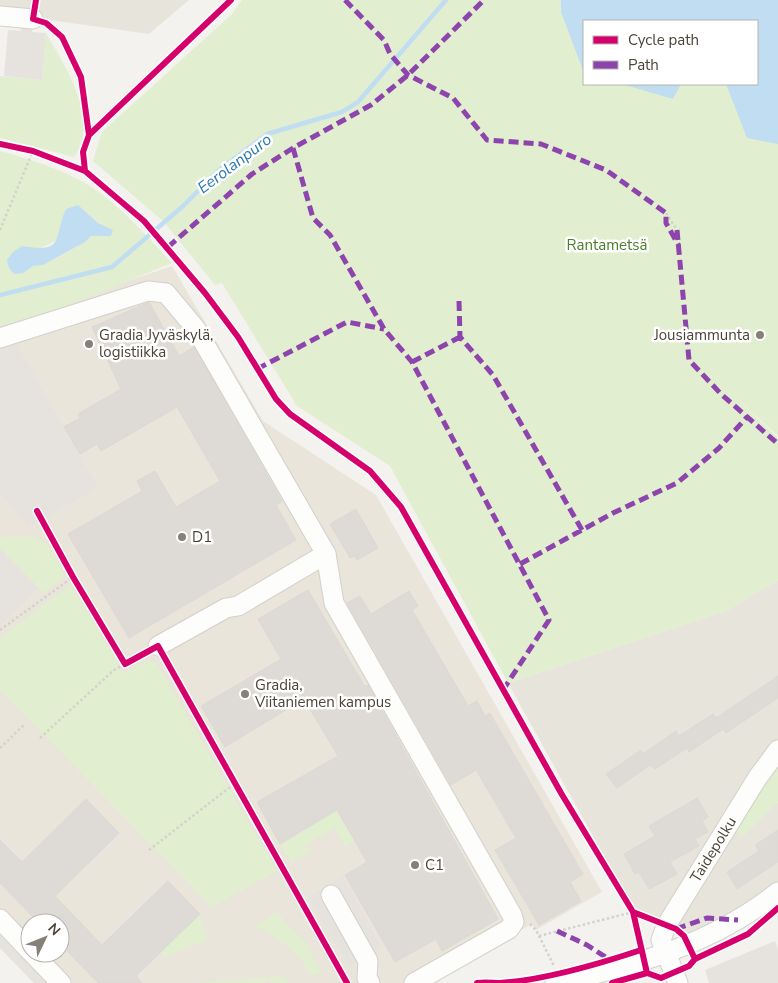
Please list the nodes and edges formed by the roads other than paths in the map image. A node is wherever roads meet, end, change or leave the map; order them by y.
1 (0, 16) edge
2 (29, 21) dead end
3 (0, 338) edge
4 (326, 554) junction
5 (158, 646) dead end
6 (778, 750) edge
7 (778, 892) edge
8 (331, 895) dead end
9 (0, 919) edge
10 (20, 940) edge
11 (666, 954) junction
12 (42, 963) edge
13 (553, 977) edge
14 (61, 983) edge
15 (370, 983) edge
16 (414, 983) edge
17 (678, 983) edge

1 - 2 street
3 - 4 street
4 - 5 street
4 - 16 street
6 - 11 street, Taidepolku
7 - 11 street
8 - 15 street
9 - 10 street
11 - 13 street
11 - 17 street, Taidepolku
12 - 14 street

